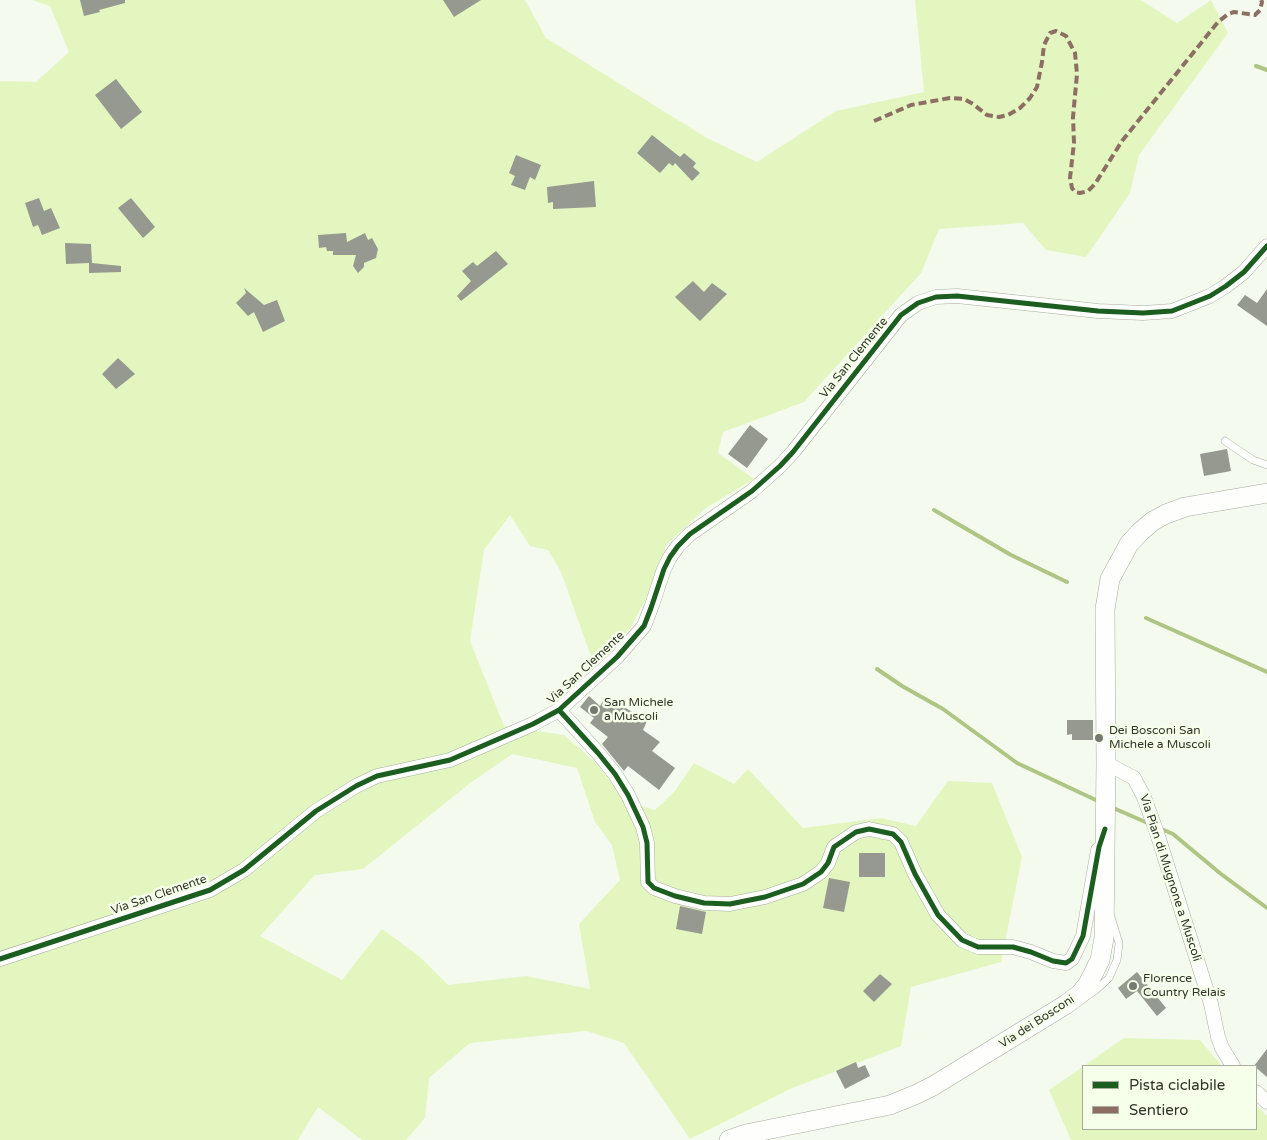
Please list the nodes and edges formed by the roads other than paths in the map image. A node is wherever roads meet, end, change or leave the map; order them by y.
1 (1267, 246) edge
2 (1226, 442) dead end
3 (1267, 465) edge
4 (1267, 493) edge
5 (559, 710) junction
6 (1106, 763) junction
7 (1105, 813) junction
8 (0, 959) edge
9 (1232, 1065) edge
10 (1257, 1093) edge
11 (1267, 1102) edge
12 (728, 1140) edge

1 - 5 street, Via San Clemente
2 - 3 lane
4 - 6 main road, Via dei Bosconi
5 - 7 street
5 - 8 street, Via San Clemente
6 - 7 main road, Via dei Bosconi
6 - 9 street, Via Pian di Mugnone a Muscoli
7 - 12 main road, Via dei Bosconi
10 - 11 street

